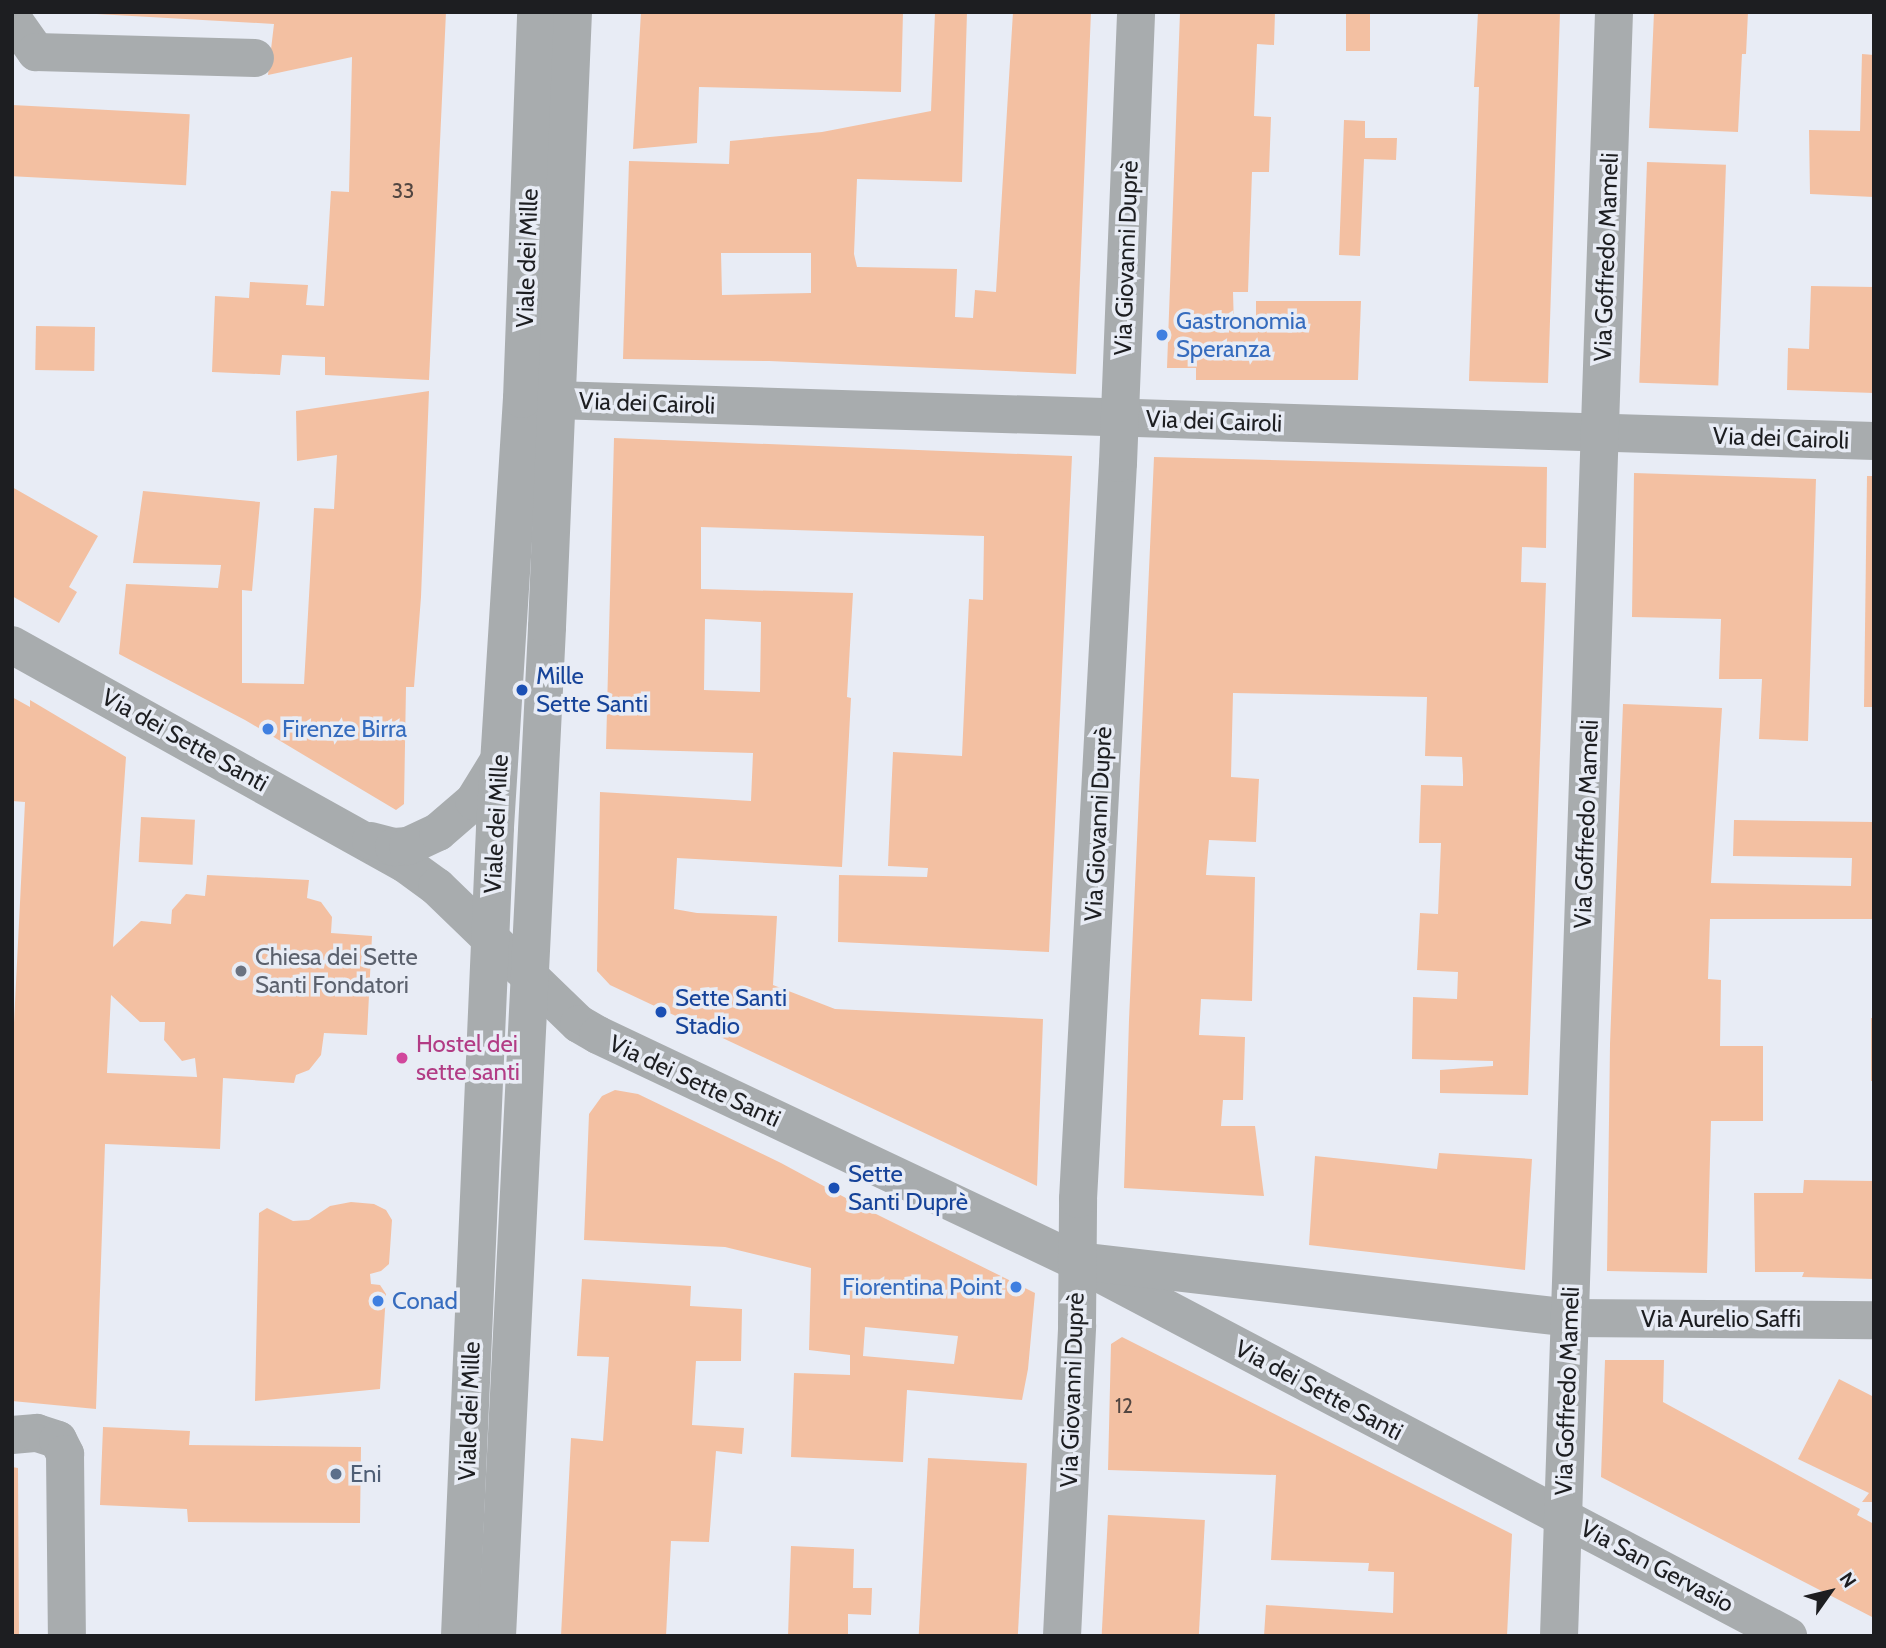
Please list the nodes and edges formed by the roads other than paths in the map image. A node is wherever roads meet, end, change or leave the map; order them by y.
1 (536, 12) edge
2 (573, 12) edge
3 (1136, 12) edge
4 (1614, 12) edge
5 (12, 18) edge
6 (255, 58) dead end
7 (554, 400) junction
8 (1119, 418) junction
9 (1600, 432) junction
10 (1874, 441) edge
11 (12, 645) edge
12 (500, 757) junction
13 (358, 836) junction
14 (490, 937) junction
15 (528, 976) junction
16 (1076, 1261) junction
17 (1569, 1318) junction
18 (1874, 1320) edge
19 (12, 1435) edge
20 (1563, 1516) junction
21 (66, 1636) edge
22 (460, 1636) edge
23 (497, 1636) edge
24 (1062, 1636) edge
25 (1559, 1636) edge
26 (1788, 1636) edge

1 - 12 street, Viale dei Mille
2 - 7 street, Viale dei Mille
3 - 8 street, Via Giovanni Duprè
4 - 9 street, Via Goffredo Mameli
5 - 6 street
7 - 8 street, Via dei Cairoli
7 - 15 street, Viale dei Mille
8 - 9 street, Via dei Cairoli
8 - 16 street, Via Giovanni Duprè
9 - 10 street, Via dei Cairoli
9 - 17 street, Via Goffredo Mameli
11 - 13 street, Via dei Sette Santi
12 - 13 street, Via dei Sette Santi
12 - 14 street, Viale dei Mille
13 - 14 street, Via dei Sette Santi
14 - 15 street, Via dei Sette Santi
14 - 22 street, Viale dei Mille
15 - 16 street, Via dei Sette Santi
15 - 23 street, Viale dei Mille
16 - 17 street, Via dei Sette Santi
16 - 20 street, Via dei Sette Santi
16 - 24 street, Via Giovanni Duprè
17 - 18 street, Via Aurelio Saffi
17 - 20 street, Via Goffredo Mameli
19 - 21 street
20 - 25 street, Via Goffredo Mameli
20 - 26 street, Via San Gervasio

